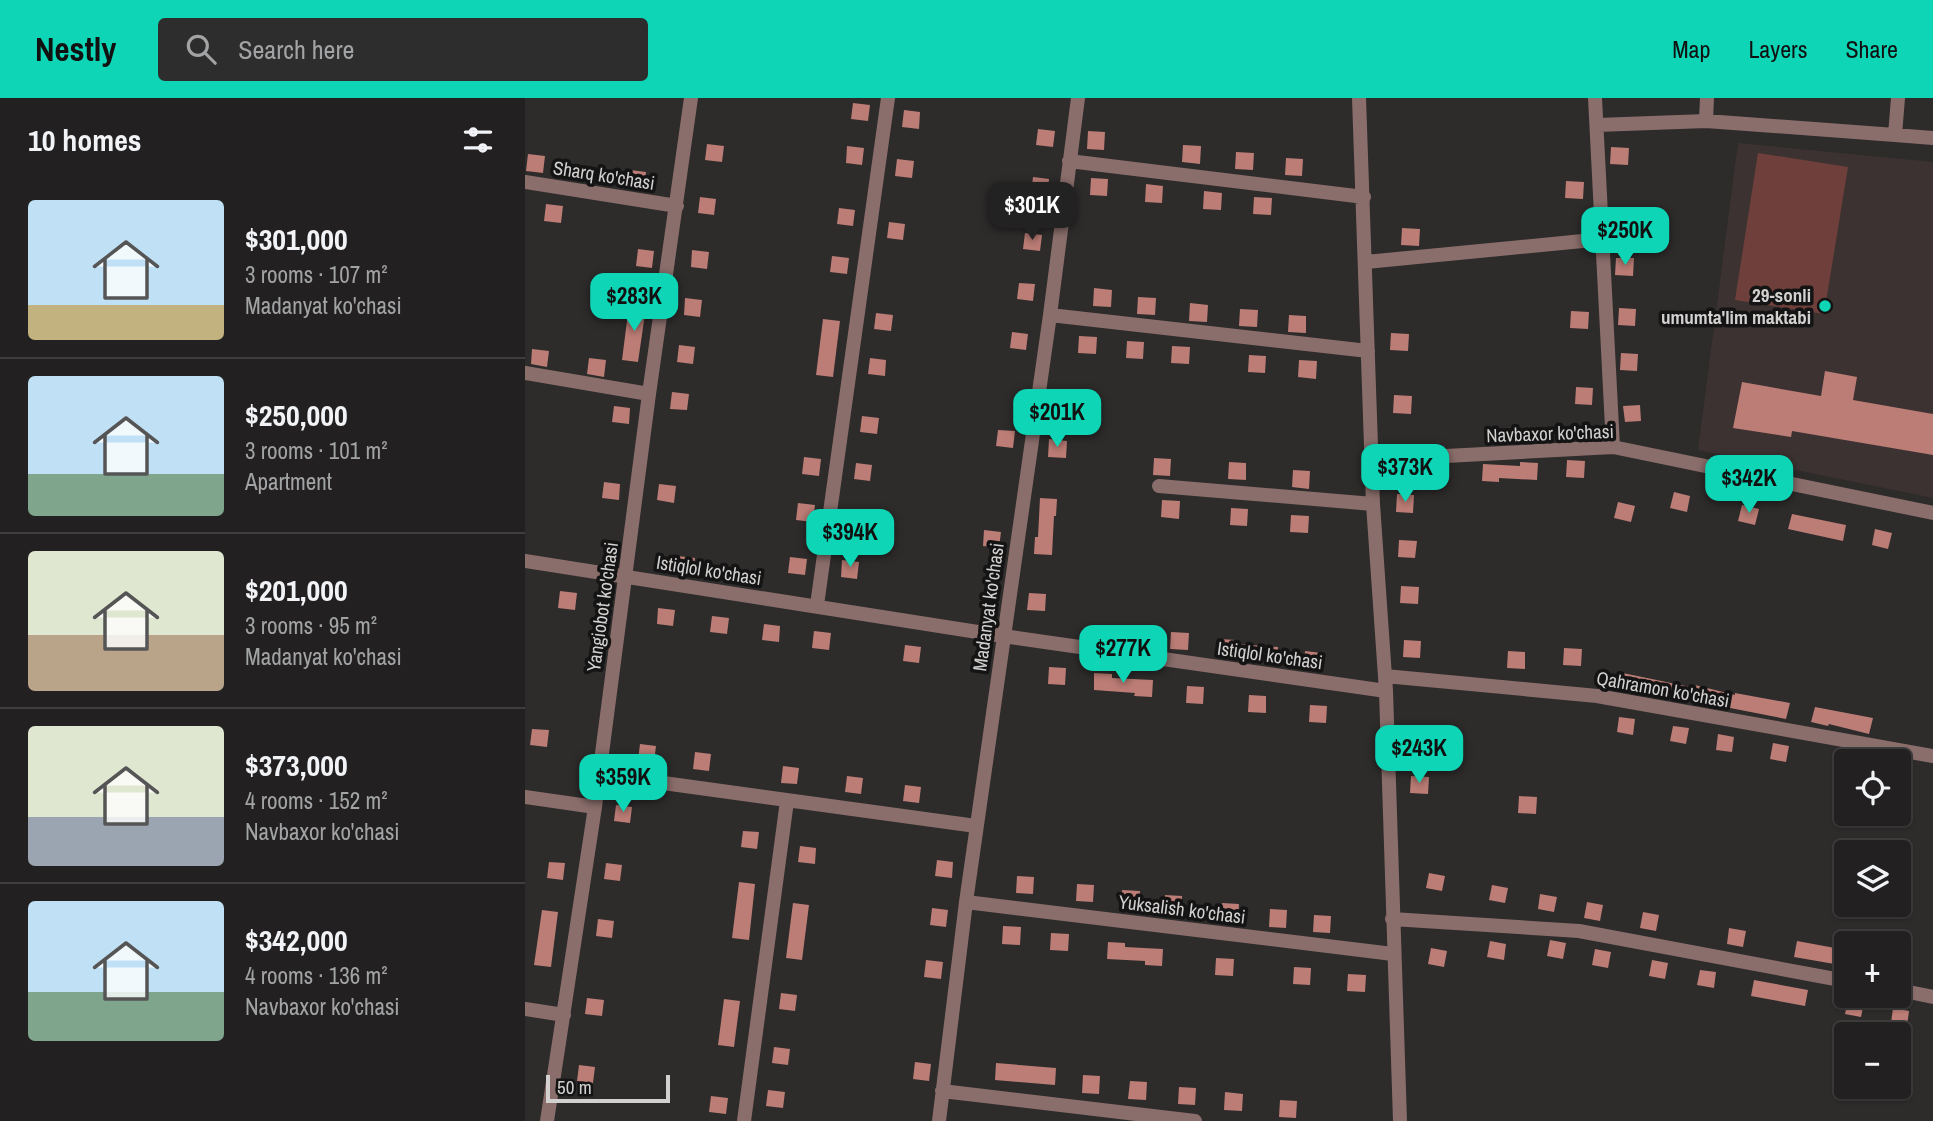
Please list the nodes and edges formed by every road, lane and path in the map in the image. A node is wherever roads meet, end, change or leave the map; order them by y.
1 (691, 98) edge
2 (888, 98) edge
3 (1078, 98) edge
4 (1359, 98) edge
5 (1595, 98) edge
6 (1707, 98) edge
7 (1898, 98) edge
8 (1706, 121) junction
9 (1597, 125) junction
10 (1895, 135) junction
11 (1933, 138) edge
12 (1069, 161) junction
13 (525, 182) edge
14 (1364, 197) junction
15 (677, 206) junction
16 (1603, 239) junction
17 (1366, 262) junction
18 (1050, 315) junction
19 (1368, 351) junction
20 (525, 373) edge
21 (649, 394) junction
22 (1613, 447) junction
23 (1371, 460) junction
24 (1159, 486) dead end
25 (1373, 504) junction
26 (1933, 513) edge
27 (525, 561) edge
28 (626, 577) junction
29 (817, 605) junction
30 (1003, 636) junction
31 (1385, 684) junction
32 (1933, 756) edge
33 (598, 774) junction
34 (525, 797) edge
35 (787, 801) junction
36 (595, 807) junction
37 (976, 827) junction
38 (965, 902) junction
39 (1392, 919) junction
40 (1393, 954) junction
41 (1834, 979) edge
42 (1911, 992) edge
43 (1933, 997) edge
44 (525, 1009) edge
45 (563, 1015) junction
46 (942, 1091) junction
47 (547, 1121) edge
48 (744, 1121) edge
49 (939, 1121) edge
50 (1195, 1121) edge
51 (1400, 1121) edge

1 - 15 street, Yangiobot ko'chasi
2 - 29 street
3 - 12 street, Madanyat ko'chasi
4 - 14 street
5 - 9 street
6 - 8 street
7 - 10 street
8 - 9 street
8 - 10 street
9 - 16 street
10 - 11 street
12 - 14 street
12 - 18 street, Madanyat ko'chasi
13 - 15 street, Sharq ko'chasi
14 - 17 street
15 - 21 street, Yangiobot ko'chasi
16 - 17 street
16 - 22 street
17 - 19 street
18 - 19 street
18 - 30 street, Madanyat ko'chasi
19 - 23 street
20 - 21 street
21 - 28 street, Yangiobot ko'chasi
22 - 23 street, Navbaxor ko'chasi
22 - 26 street, Navbaxor ko'chasi
23 - 25 street
24 - 25 street
25 - 31 street
27 - 28 street, Istiqlol ko'chasi
28 - 29 street, Istiqlol ko'chasi
28 - 33 street, Yangiobot ko'chasi
29 - 30 street, Istiqlol ko'chasi
30 - 31 street, Istiqlol ko'chasi
30 - 37 street, Madanyat ko'chasi
31 - 32 street, Qahramon ko'chasi
31 - 39 street
33 - 35 street
33 - 36 street, Yangiobot ko'chasi
34 - 36 street
35 - 37 street
35 - 48 street
36 - 45 street, Yangiobot ko'chasi
37 - 38 street, Madanyat ko'chasi
38 - 40 street, Yuksalish ko'chasi
38 - 46 street, Madanyat ko'chasi
39 - 40 street
39 - 41 street
40 - 51 street
42 - 43 street
44 - 45 street
45 - 47 street, Yangiobot ko'chasi
46 - 49 street, Madanyat ko'chasi
46 - 50 street

